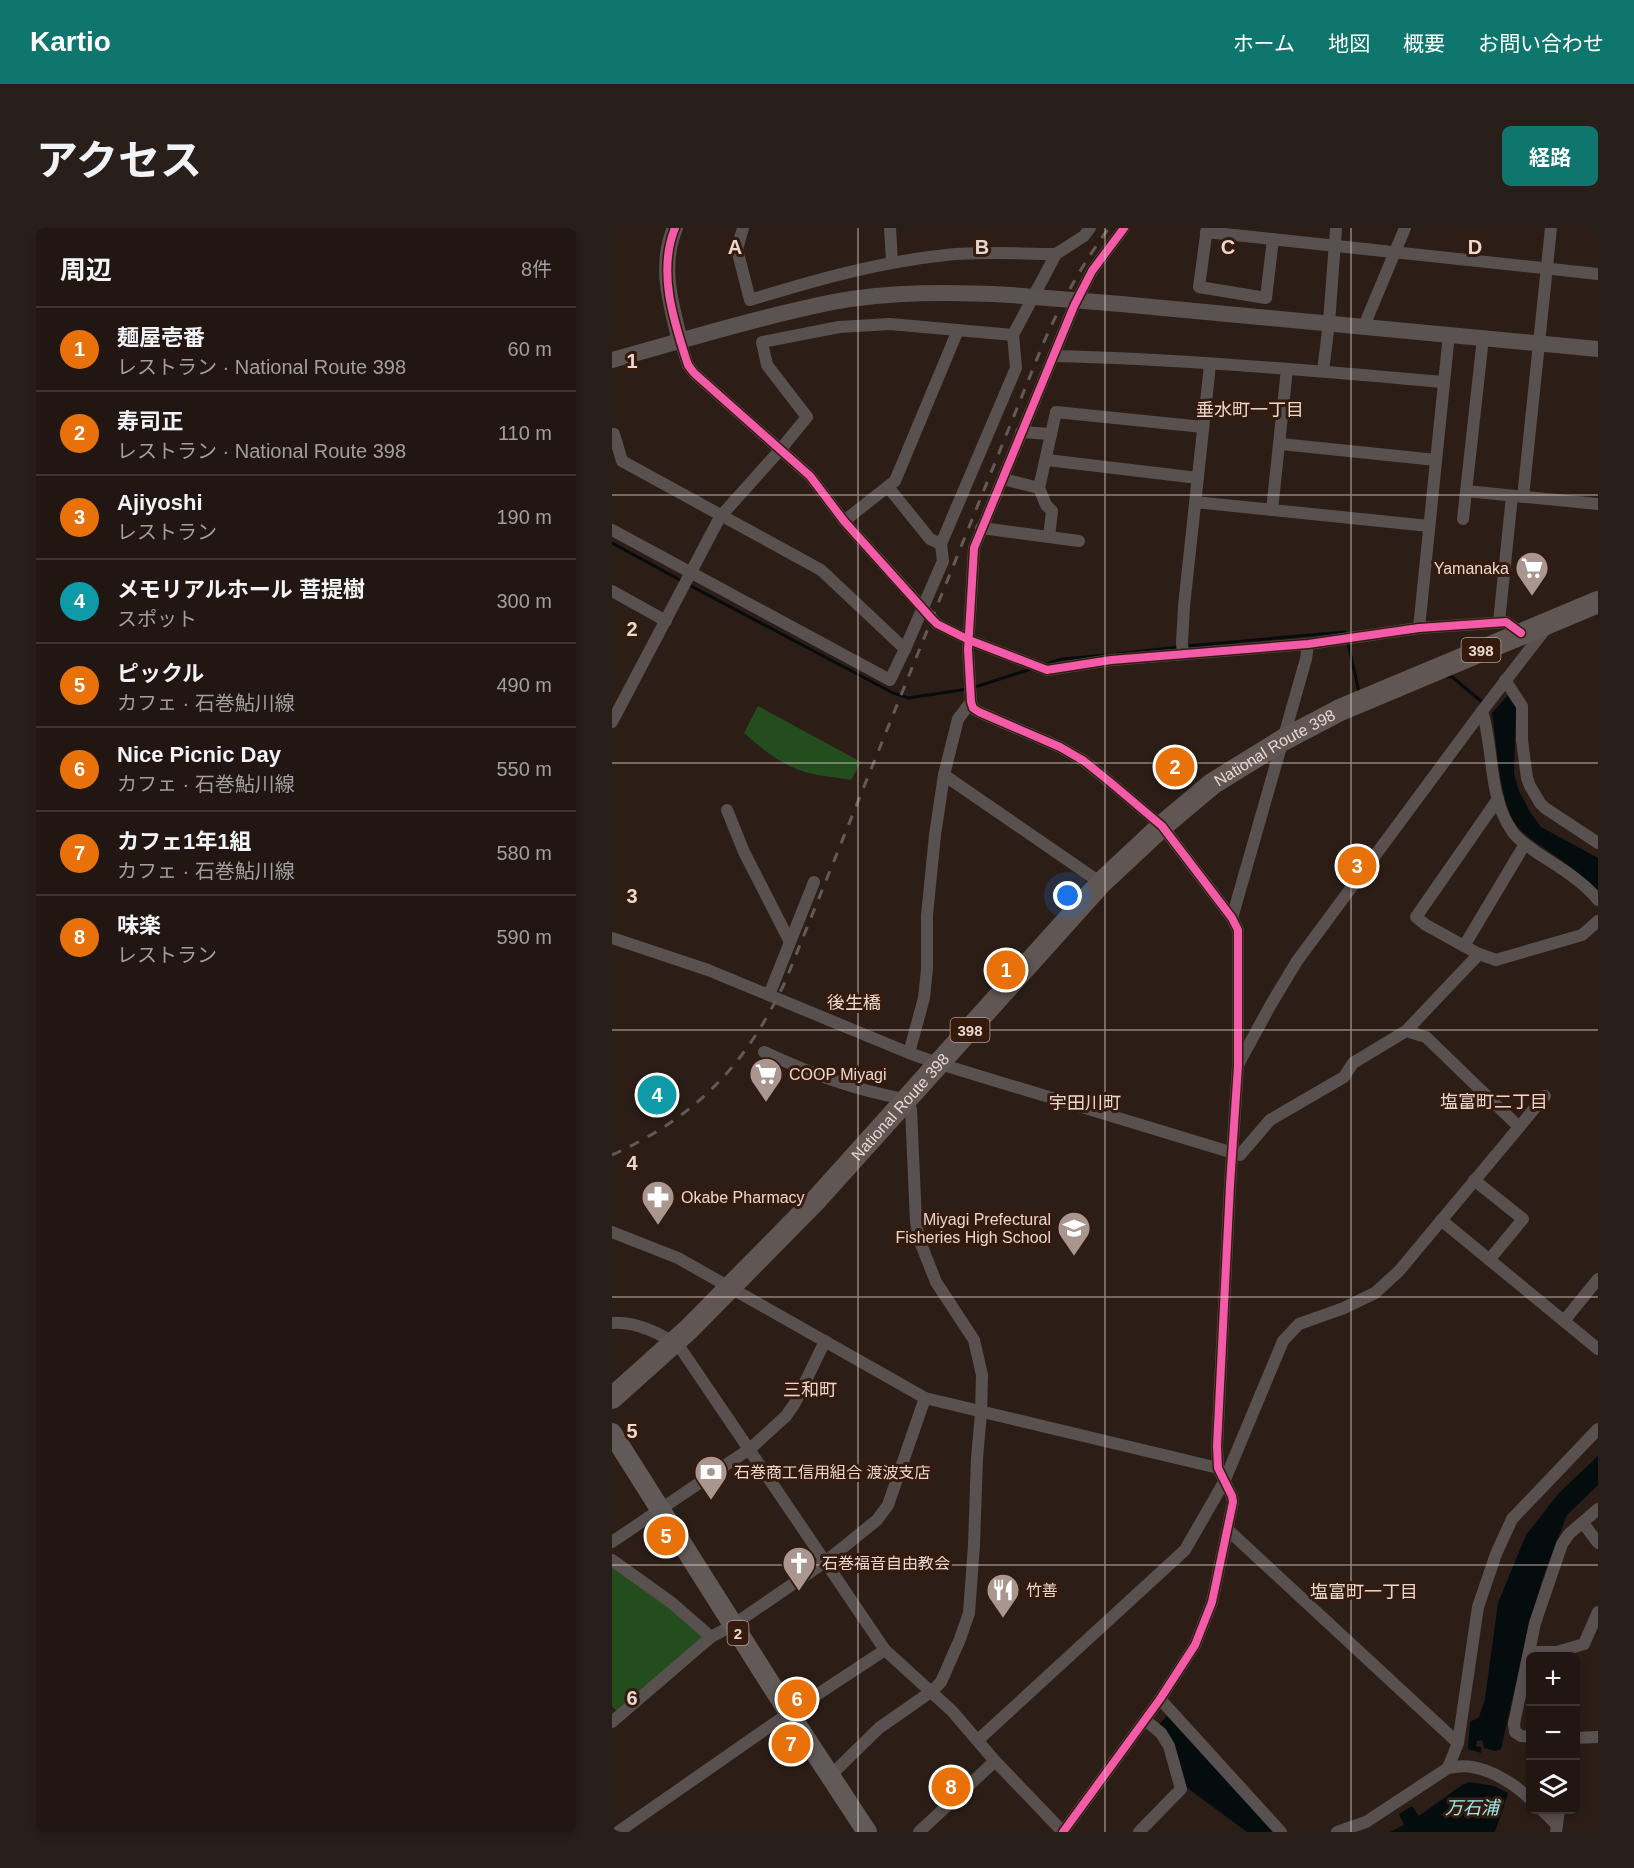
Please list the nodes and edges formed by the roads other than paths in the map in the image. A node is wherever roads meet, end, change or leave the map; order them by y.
1 (675, 228) edge
2 (743, 228) edge
3 (890, 228) edge
4 (1090, 228) edge
5 (1124, 228) edge
6 (1336, 228) edge
7 (1406, 228) edge
8 (1551, 228) edge
9 (1206, 230) edge
10 (1273, 239) junction
11 (1335, 246) junction
12 (1395, 252) junction
13 (1056, 254) junction
14 (892, 262) junction
15 (1547, 268) junction
16 (1598, 274) edge
17 (1329, 323) junction
18 (1364, 326) junction
19 (958, 330) junction
20 (1449, 334) junction
21 (1013, 335) junction
22 (1483, 338) junction
23 (680, 341) junction
24 (1540, 344) junction
25 (1598, 349) edge
26 (1053, 356) junction
27 (612, 360) edge
28 (1210, 364) junction
29 (1287, 369) junction
30 (1323, 371) junction
31 (1444, 382) junction
32 (1203, 428) junction
33 (1021, 432) junction
34 (1052, 434) junction
35 (612, 435) edge
36 (1281, 444) junction
37 (780, 450) junction
38 (1047, 460) junction
39 (1436, 460) junction
40 (1198, 478) junction
41 (1003, 480) junction
42 (888, 487) junction
43 (1040, 488) junction
44 (1466, 491) junction
45 (1518, 496) junction
46 (1195, 502) junction
47 (1598, 504) edge
48 (1272, 510) junction
49 (720, 516) junction
50 (1463, 519) dead end
51 (844, 521) junction
52 (1429, 526) junction
53 (981, 528) junction
54 (612, 530) edge
55 (1049, 537) junction
56 (1079, 541) dead end
57 (941, 544) junction
58 (692, 573) junction
59 (612, 591) edge
60 (1598, 602) edge
61 (923, 610) junction
62 (666, 621) junction
63 (1499, 622) junction
64 (1552, 622) junction
65 (1419, 628) junction
66 (1521, 633) junction
67 (969, 640) junction
68 (1308, 644) junction
69 (904, 649) junction
70 (1183, 649) junction
71 (1505, 680) junction
72 (970, 693) junction
73 (1482, 711) junction
74 (612, 722) edge
75 (1283, 740) junction
76 (944, 775) junction
77 (1497, 799) junction
78 (727, 810) dead end
79 (1162, 826) junction
80 (1598, 843) edge
81 (1525, 844) junction
82 (814, 882) dead end
83 (1101, 884) junction
84 (1598, 900) edge
85 (1232, 918) junction
86 (1598, 921) edge
87 (612, 938) edge
88 (790, 942) junction
89 (1464, 946) junction
90 (1479, 954) junction
91 (769, 995) junction
92 (1406, 1031) junction
93 (764, 1052) dead end
94 (909, 1053) junction
95 (940, 1064) junction
96 (1238, 1066) junction
97 (1545, 1096) dead end
98 (905, 1099) junction
99 (1518, 1126) junction
100 (1232, 1153) junction
101 (1474, 1179) junction
102 (1441, 1220) junction
103 (612, 1232) edge
104 (1489, 1260) junction
105 (1598, 1279) edge
106 (729, 1289) junction
107 (1564, 1321) junction
108 (612, 1323) edge
109 (825, 1341) junction
110 (674, 1342) junction
111 (1598, 1349) edge
112 (612, 1398) edge
113 (925, 1398) junction
114 (981, 1413) junction
115 (1598, 1429) edge
116 (612, 1433) edge
117 (750, 1448) junction
118 (1218, 1468) junction
119 (1224, 1482) junction
120 (1598, 1509) edge
121 (660, 1510) junction
122 (1583, 1523) junction
123 (1228, 1530) junction
124 (612, 1542) edge
125 (1598, 1543) edge
126 (612, 1560) edge
127 (825, 1562) junction
128 (1598, 1612) edge
129 (733, 1625) junction
130 (711, 1637) junction
131 (885, 1650) junction
132 (1529, 1652) edge
133 (1557, 1652) edge
134 (1526, 1666) edge
135 (932, 1691) junction
136 (1160, 1699) junction
137 (789, 1713) junction
138 (1145, 1720) junction
139 (612, 1722) edge
140 (1526, 1737) edge
141 (1598, 1737) edge
142 (1580, 1738) edge
143 (978, 1740) junction
144 (1458, 1743) junction
145 (995, 1761) junction
146 (1448, 1768) junction
147 (830, 1776) junction
148 (1526, 1794) edge
149 (1546, 1814) edge
150 (1557, 1828) edge
151 (618, 1832) edge
152 (867, 1832) edge
153 (919, 1832) edge
154 (1063, 1832) edge
155 (1139, 1832) edge
156 (1281, 1832) edge
157 (1337, 1832) edge

1 - 23 street
2 - 14 street
3 - 14 street
4 - 13 street
5 - 26 street
6 - 11 street
7 - 12 street
8 - 15 street
9 - 10 street
9 - 10 street
10 - 11 street
11 - 12 street
11 - 17 street
12 - 15 street
12 - 18 street
13 - 14 street
13 - 21 street
15 - 16 street
15 - 24 street
17 - 18 street
17 - 23 street, bridge
17 - 30 street
18 - 20 street
19 - 21 street
19 - 37 street
19 - 42 street
20 - 22 street
20 - 31 street
21 - 57 street
22 - 24 street
22 - 44 street
23 - 27 street
23 - 37 street
24 - 25 street
24 - 45 street
26 - 28 street
26 - 33 street
28 - 29 street
28 - 32 street
29 - 30 street
29 - 36 street
30 - 31 street
31 - 39 street
32 - 34 street
32 - 40 street
33 - 34 street
33 - 41 street
34 - 38 street
35 - 49 street
36 - 39 street
36 - 48 street
37 - 49 street
37 - 51 street
38 - 40 street
38 - 43 street
39 - 52 street
40 - 46 street
41 - 43 street
41 - 53 street
42 - 51 street
42 - 57 street
43 - 55 street
44 - 45 street
44 - 50 street
45 - 47 street
45 - 63 street
46 - 48 street
46 - 70 street
48 - 52 street
49 - 58 street
49 - 69 street
51 - 61 street
52 - 65 street
53 - 55 street
53 - 67 street
54 - 58 street
55 - 56 street
57 - 61 street
58 - 62 street
58 - 69 street
59 - 62 street
60 - 64 highway, National Route 398 / 398
61 - 67 street
61 - 69 street
62 - 74 street
63 - 65 street
63 - 66 street
64 - 66 highway, National Route 398 / 398
64 - 71 street
65 - 68 street
66 - 75 highway, National Route 398 / 398
67 - 70 street
67 - 72 street
68 - 70 street
68 - 75 street
71 - 73 street
71 - 80 street
72 - 76 street
72 - 79 street
73 - 77 street
73 - 96 street
75 - 79 highway, National Route 398 / 398
75 - 85 street
76 - 83 street
76 - 94 street
77 - 81 street
77 - 89 street
78 - 88 street
79 - 83 highway, National Route 398 / 398
79 - 85 street
81 - 84 street
81 - 89 street
82 - 88 street
83 - 95 highway, National Route 398 / 398
85 - 96 street
86 - 90 street
87 - 91 street
88 - 91 street
89 - 90 street
90 - 92 street
91 - 94 street
92 - 99 street
92 - 100 street
93 - 98 street
94 - 95 street
95 - 98 highway, National Route 398 / 398
95 - 100 street
96 - 100 street
97 - 99 street
98 - 106 highway, National Route 398 / 398
98 - 114 street
99 - 101 street
100 - 118 street
101 - 102 street
101 - 104 street
102 - 104 street
102 - 119 street
103 - 106 street
104 - 107 street
105 - 107 street
106 - 109 street
106 - 110 highway, National Route 398 / 398
107 - 111 street
108 - 110 street
109 - 113 street
109 - 117 street
110 - 112 highway, National Route 398 / 398
110 - 117 street
113 - 114 street
113 - 127 street
114 - 118 street
114 - 135 street
115 - 144 street
116 - 121 main road, 2
117 - 121 street
117 - 127 street
118 - 119 street
119 - 123 street
119 - 143 street
120 - 122 street
121 - 124 street
121 - 129 main road, 2
122 - 125 street
122 - 132 street
123 - 136 street
123 - 144 street
126 - 130 street
127 - 129 street
127 - 131 street
128 - 133 street
129 - 130 street
129 - 137 main road, 2
130 - 139 street
131 - 135 street
131 - 137 street
134 - 140 street
135 - 143 street
135 - 147 street
136 - 138 street
136 - 156 street
137 - 147 main road, 2
137 - 151 street
138 - 154 street
138 - 155 street
141 - 142 street
143 - 145 street
144 - 146 street
145 - 153 street
145 - 154 street
146 - 148 street
146 - 157 street
147 - 152 main road, 2
149 - 150 street

